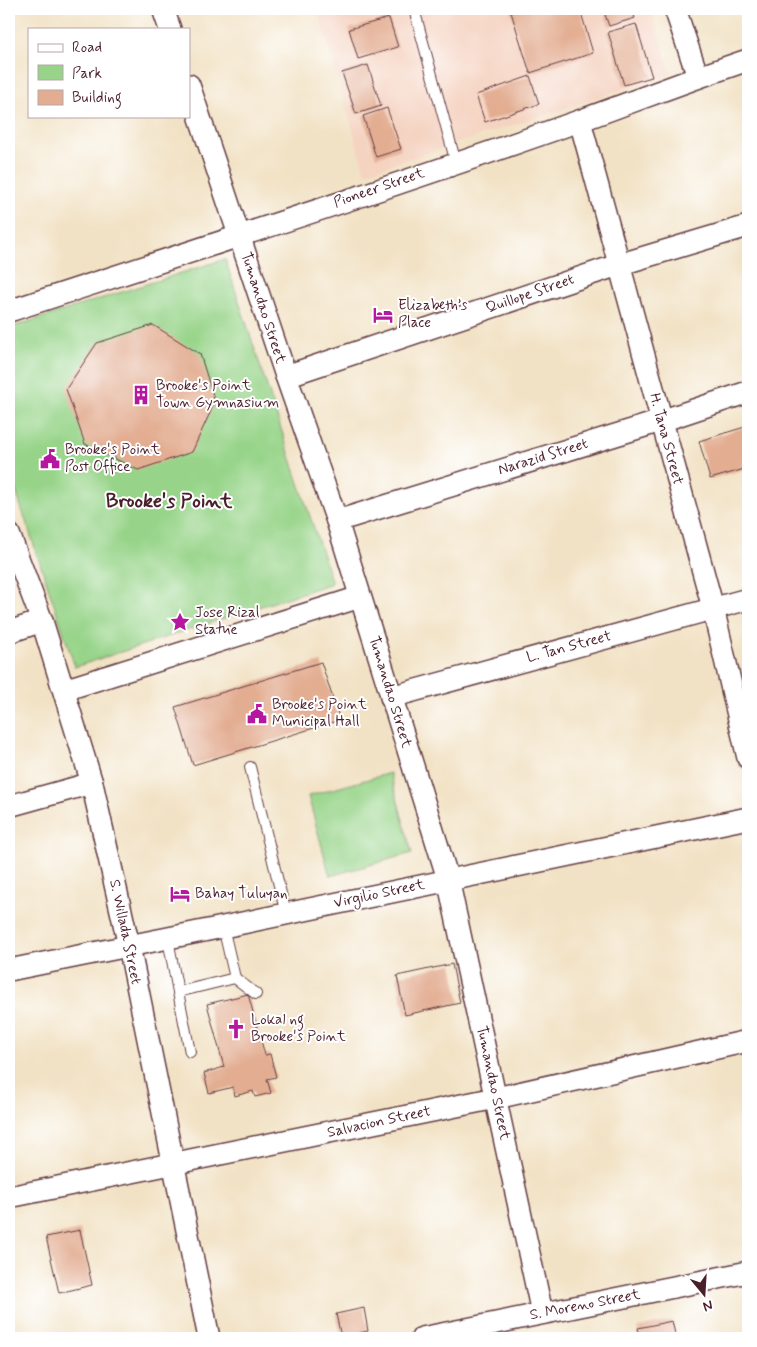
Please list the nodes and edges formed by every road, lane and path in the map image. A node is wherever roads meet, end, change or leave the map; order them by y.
1 (163, 9) edge
2 (414, 9) edge
3 (675, 9) edge
4 (170, 28) edge
5 (748, 60) edge
6 (698, 77) junction
7 (190, 88) edge
8 (580, 121) junction
9 (456, 163) junction
10 (748, 226) edge
11 (239, 236) junction
12 (618, 265) junction
13 (9, 312) edge
14 (286, 376) junction
15 (748, 392) edge
16 (661, 421) junction
17 (337, 521) junction
18 (9, 534) edge
19 (360, 597) junction
20 (748, 599) edge
21 (713, 608) junction
22 (42, 621) junction
23 (9, 632) edge
24 (64, 690) junction
25 (391, 697) junction
26 (748, 758) edge
27 (250, 767) dead end
28 (92, 783) junction
29 (9, 806) edge
30 (748, 818) edge
31 (448, 879) junction
32 (286, 914) junction
33 (223, 927) junction
34 (168, 938) junction
35 (129, 946) junction
36 (9, 970) edge
37 (235, 978) junction
38 (178, 992) junction
39 (256, 994) dead end
40 (748, 1041) edge
41 (190, 1052) dead end
42 (496, 1098) junction
43 (172, 1164) junction
44 (9, 1197) edge
45 (748, 1272) edge
46 (542, 1313) junction
47 (209, 1338) edge
48 (422, 1338) edge

1 - 4 street
2 - 9 lane
3 - 6 street
5 - 6 street, Pioneer Street
6 - 8 street, Pioneer Street
7 - 11 street, Tumandao Street
8 - 9 street, Pioneer Street
8 - 12 street, H. Tana Street
9 - 11 street, Pioneer Street
10 - 12 street, Quillope Street
11 - 13 street, Pioneer Street
11 - 14 street, Tumandao Street
12 - 14 street, Quillope Street
12 - 16 street, H. Tana Street
14 - 17 street, Tumandao Street
15 - 16 street, Narazid Street
16 - 17 street, Narazid Street
16 - 21 street, H. Tana Street
17 - 19 street, Tumandao Street
18 - 22 street, S. Willada Street
19 - 24 street
19 - 25 street, Tumandao Street
20 - 21 street, L. Tan Street
21 - 25 street, L. Tan Street
21 - 26 street, H. Tana Street
22 - 23 street
22 - 24 street, S. Willada Street
24 - 28 street, S. Willada Street
25 - 31 street, Tumandao Street
27 - 32 lane
28 - 29 street
28 - 35 street, S. Willada Street
30 - 31 street, Virgilio Street
31 - 32 street, Virgilio Street
31 - 42 street, Tumandao Street
32 - 33 street, Virgilio Street
33 - 34 street, Virgilio Street
33 - 37 lane
34 - 35 street, Virgilio Street
34 - 38 lane
35 - 36 street, Virgilio Street
35 - 43 street, S. Willada Street
37 - 38 lane
37 - 39 lane
38 - 41 lane
40 - 42 street, Salvacion Street
42 - 43 street, Salvacion Street
42 - 46 street, Tumandao Street
43 - 44 street, Salvacion Street
43 - 47 street, S. Willada Street
45 - 46 street, S. Moreno Street
46 - 48 street, S. Moreno Street

